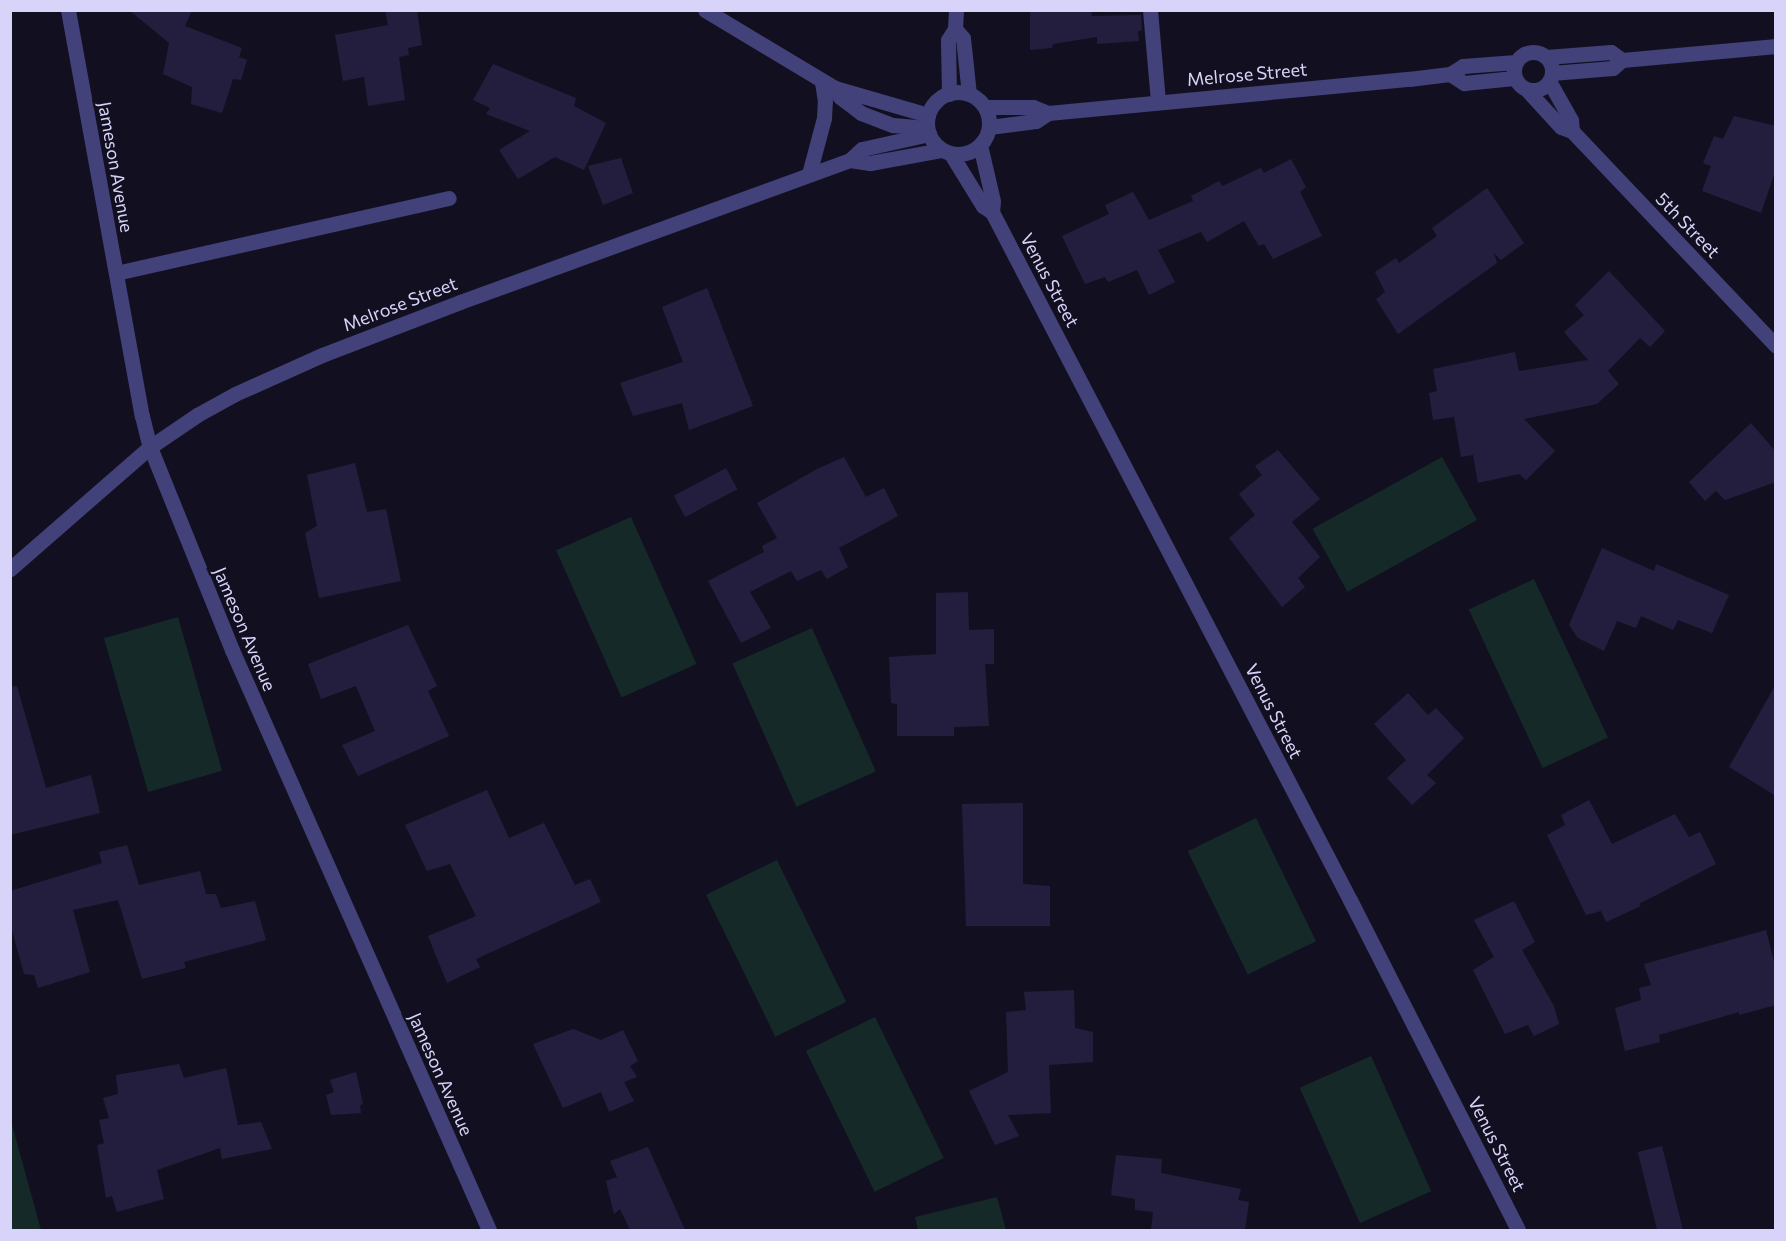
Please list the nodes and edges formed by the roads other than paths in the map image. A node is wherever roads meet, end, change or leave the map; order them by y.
1 (68, 10) edge
2 (705, 10) edge
3 (956, 10) edge
4 (1150, 10) edge
5 (955, 29) junction
6 (1776, 46) edge
7 (1546, 57) junction
8 (1622, 60) junction
9 (1516, 62) junction
10 (1450, 74) junction
11 (1551, 77) junction
12 (1514, 78) junction
13 (828, 85) junction
14 (1527, 90) junction
15 (948, 94) junction
16 (969, 94) junction
17 (1158, 102) junction
18 (985, 107) junction
19 (1048, 113) junction
20 (928, 126) junction
21 (989, 127) junction
22 (1572, 131) junction
23 (980, 145) junction
24 (946, 152) junction
25 (850, 160) junction
26 (809, 174) junction
27 (449, 198) dead end
28 (992, 212) junction
29 (116, 273) junction
30 (1776, 346) edge
31 (150, 447) junction
32 (10, 569) edge
33 (489, 1230) edge
34 (1518, 1230) edge

1 - 29 street, Jameson Avenue
2 - 13 street
3 - 5 street
4 - 17 street
5 - 15 street
5 - 16 street
6 - 8 street
7 - 8 street
7 - 9 street
7 - 11 street
8 - 11 street
9 - 10 street, Melrose Street
9 - 12 street
10 - 12 street, Melrose Street
10 - 17 street, Melrose Street
11 - 14 street
11 - 22 street, 5th Street
12 - 14 street
13 - 20 street
13 - 26 street
14 - 22 street, 5th Street
15 - 16 street
15 - 20 street
16 - 18 street
17 - 19 street, Melrose Street
18 - 19 street, Melrose Street
18 - 21 street
19 - 21 street, Melrose Street
20 - 24 street
20 - 25 street, Melrose Street
21 - 23 street
22 - 30 street, 5th Street
23 - 24 street
23 - 28 street, Venus Street
24 - 25 street, Melrose Street
24 - 28 street, Venus Street
25 - 26 street, Melrose Street
26 - 31 street, Melrose Street
27 - 29 street
28 - 34 street, Venus Street
29 - 31 street, Jameson Avenue
31 - 32 street, Melrose Street
31 - 33 street, Jameson Avenue

